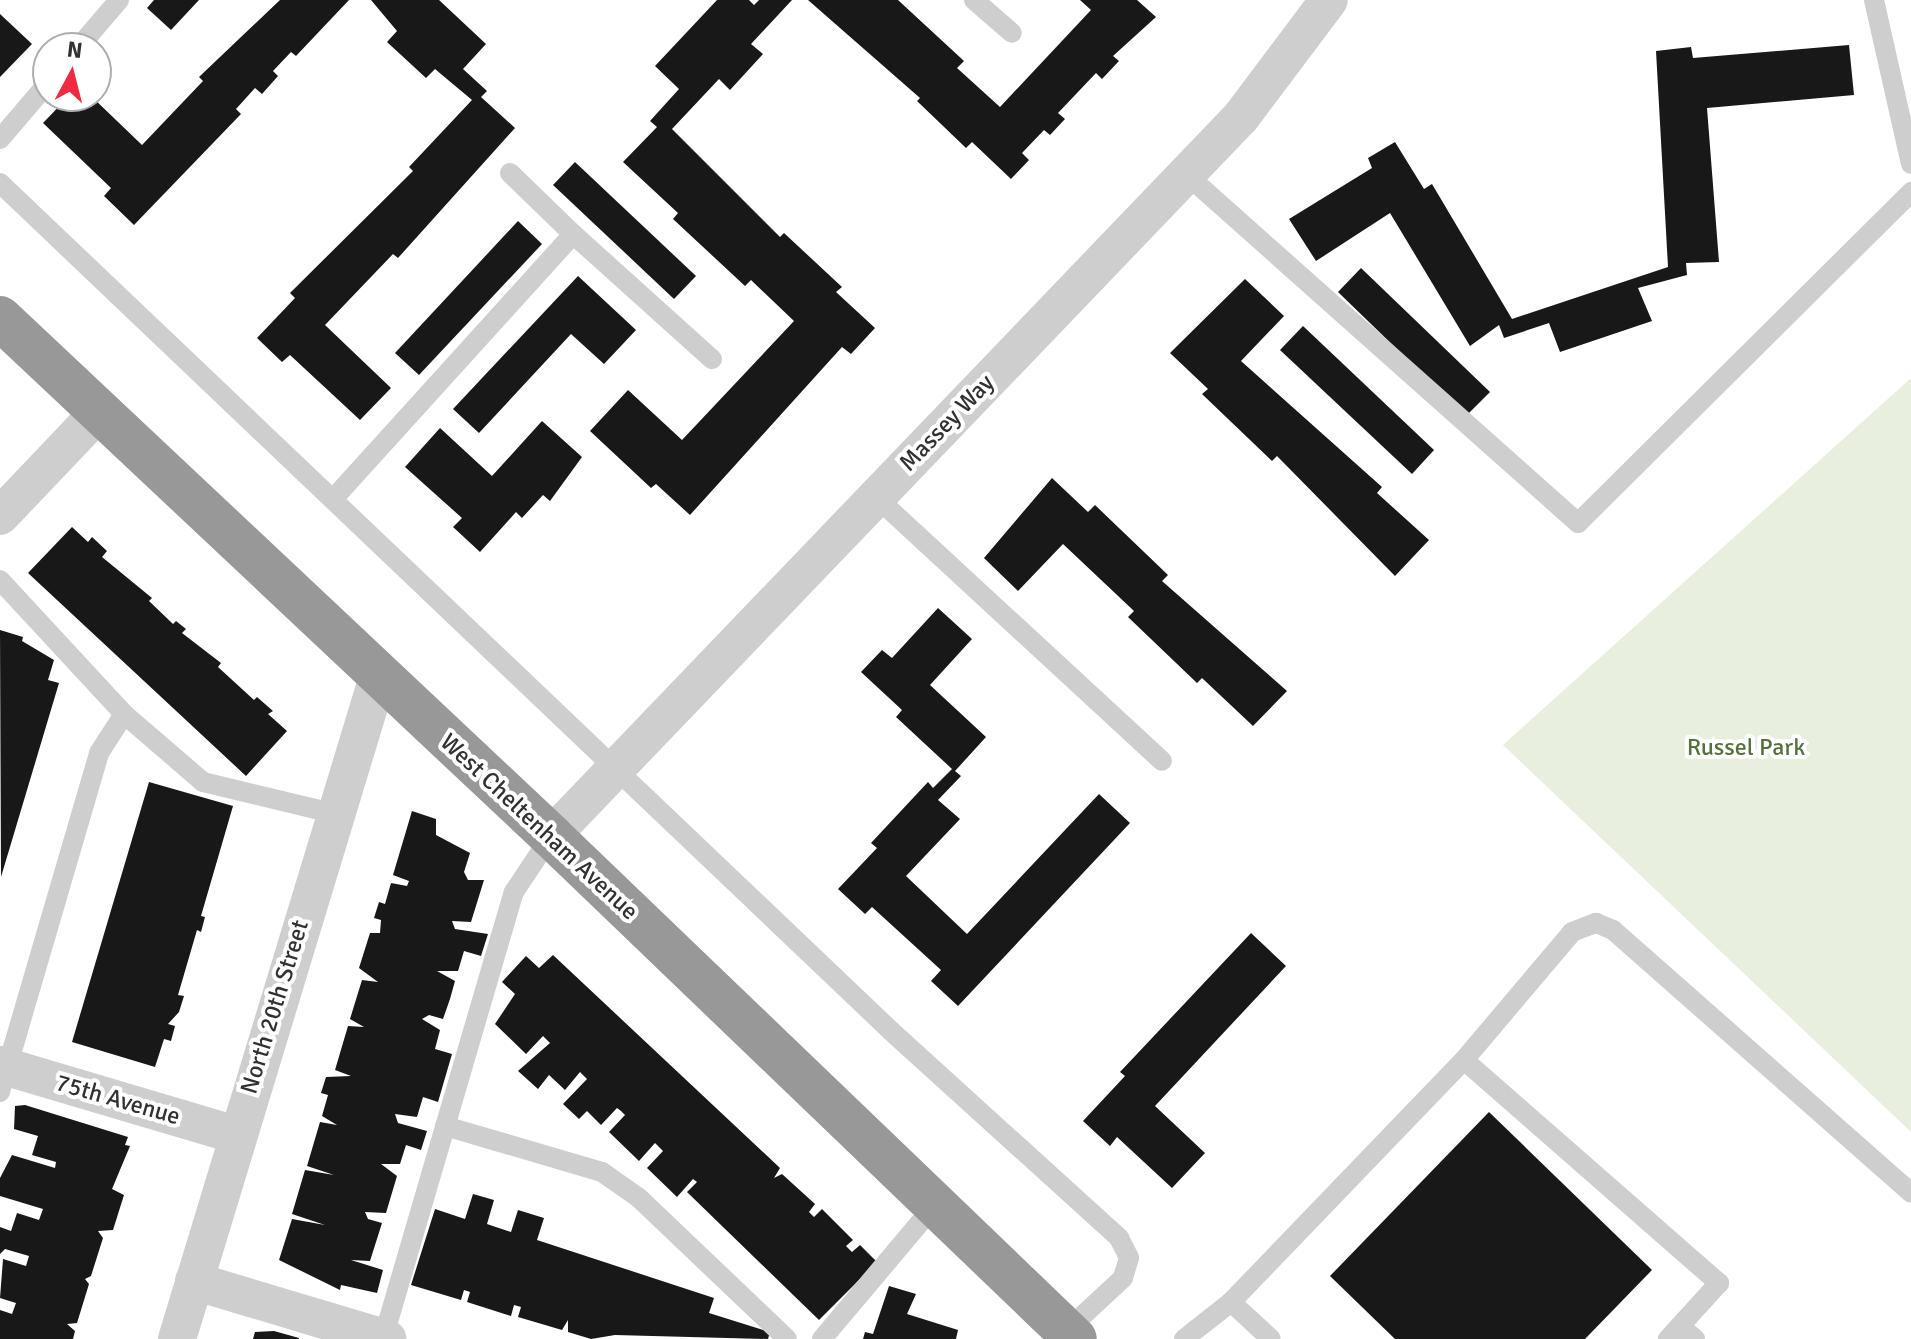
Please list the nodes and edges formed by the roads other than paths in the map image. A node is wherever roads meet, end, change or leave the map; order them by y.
1 (119, 0) edge
2 (974, 0) edge
3 (1329, 0) edge
4 (1874, 0) edge
5 (92, 32) edge
6 (1012, 33) dead end
7 (32, 102) edge
8 (0, 139) edge
9 (1911, 164) edge
10 (510, 173) dead end
11 (1186, 174) junction
12 (0, 183) edge
13 (1911, 192) edge
14 (573, 234) junction
15 (0, 318) edge
16 (712, 359) dead end
17 (99, 412) junction
18 (876, 497) junction
19 (334, 498) junction
20 (0, 516) edge
21 (0, 580) edge
22 (378, 677) junction
23 (124, 714) junction
24 (1162, 761) dead end
25 (617, 768) junction
26 (336, 814) junction
27 (551, 836) junction
28 (1464, 1060) junction
29 (2, 1075) edge
30 (445, 1126) junction
31 (236, 1135) junction
32 (1911, 1193) edge
33 (935, 1205) junction
34 (194, 1281) junction
35 (1231, 1302) junction
36 (1681, 1335) edge
37 (1068, 1336) edge
38 (177, 1339) edge
39 (384, 1339) edge
40 (787, 1339) edge
41 (822, 1339) edge
42 (1184, 1339) edge
43 (1271, 1339) edge

1 - 5 lane
2 - 6 lane
3 - 11 street, Massey Way
4 - 9 lane
7 - 8 lane
10 - 14 lane
11 - 13 lane
11 - 18 street, Massey Way
12 - 19 lane
14 - 16 lane
14 - 19 lane
15 - 17 highway, West Cheltenham Avenue
17 - 20 street
17 - 22 highway, West Cheltenham Avenue
18 - 24 lane
18 - 25 street, Massey Way
19 - 25 lane
21 - 23 lane
22 - 26 street, North 20th Street
22 - 27 highway, West Cheltenham Avenue
23 - 26 lane
23 - 29 lane
25 - 27 street, Massey Way
25 - 37 lane
26 - 31 street, North 20th Street
27 - 30 lane
27 - 33 highway, West Cheltenham Avenue
28 - 32 lane
28 - 35 lane
28 - 36 lane
29 - 31 street, 75th Avenue
30 - 39 lane
30 - 40 lane
31 - 34 street, North 20th Street
33 - 37 highway, West Cheltenham Avenue
33 - 41 lane
34 - 38 street, North 20th Street
34 - 39 street
35 - 42 lane
35 - 43 lane

